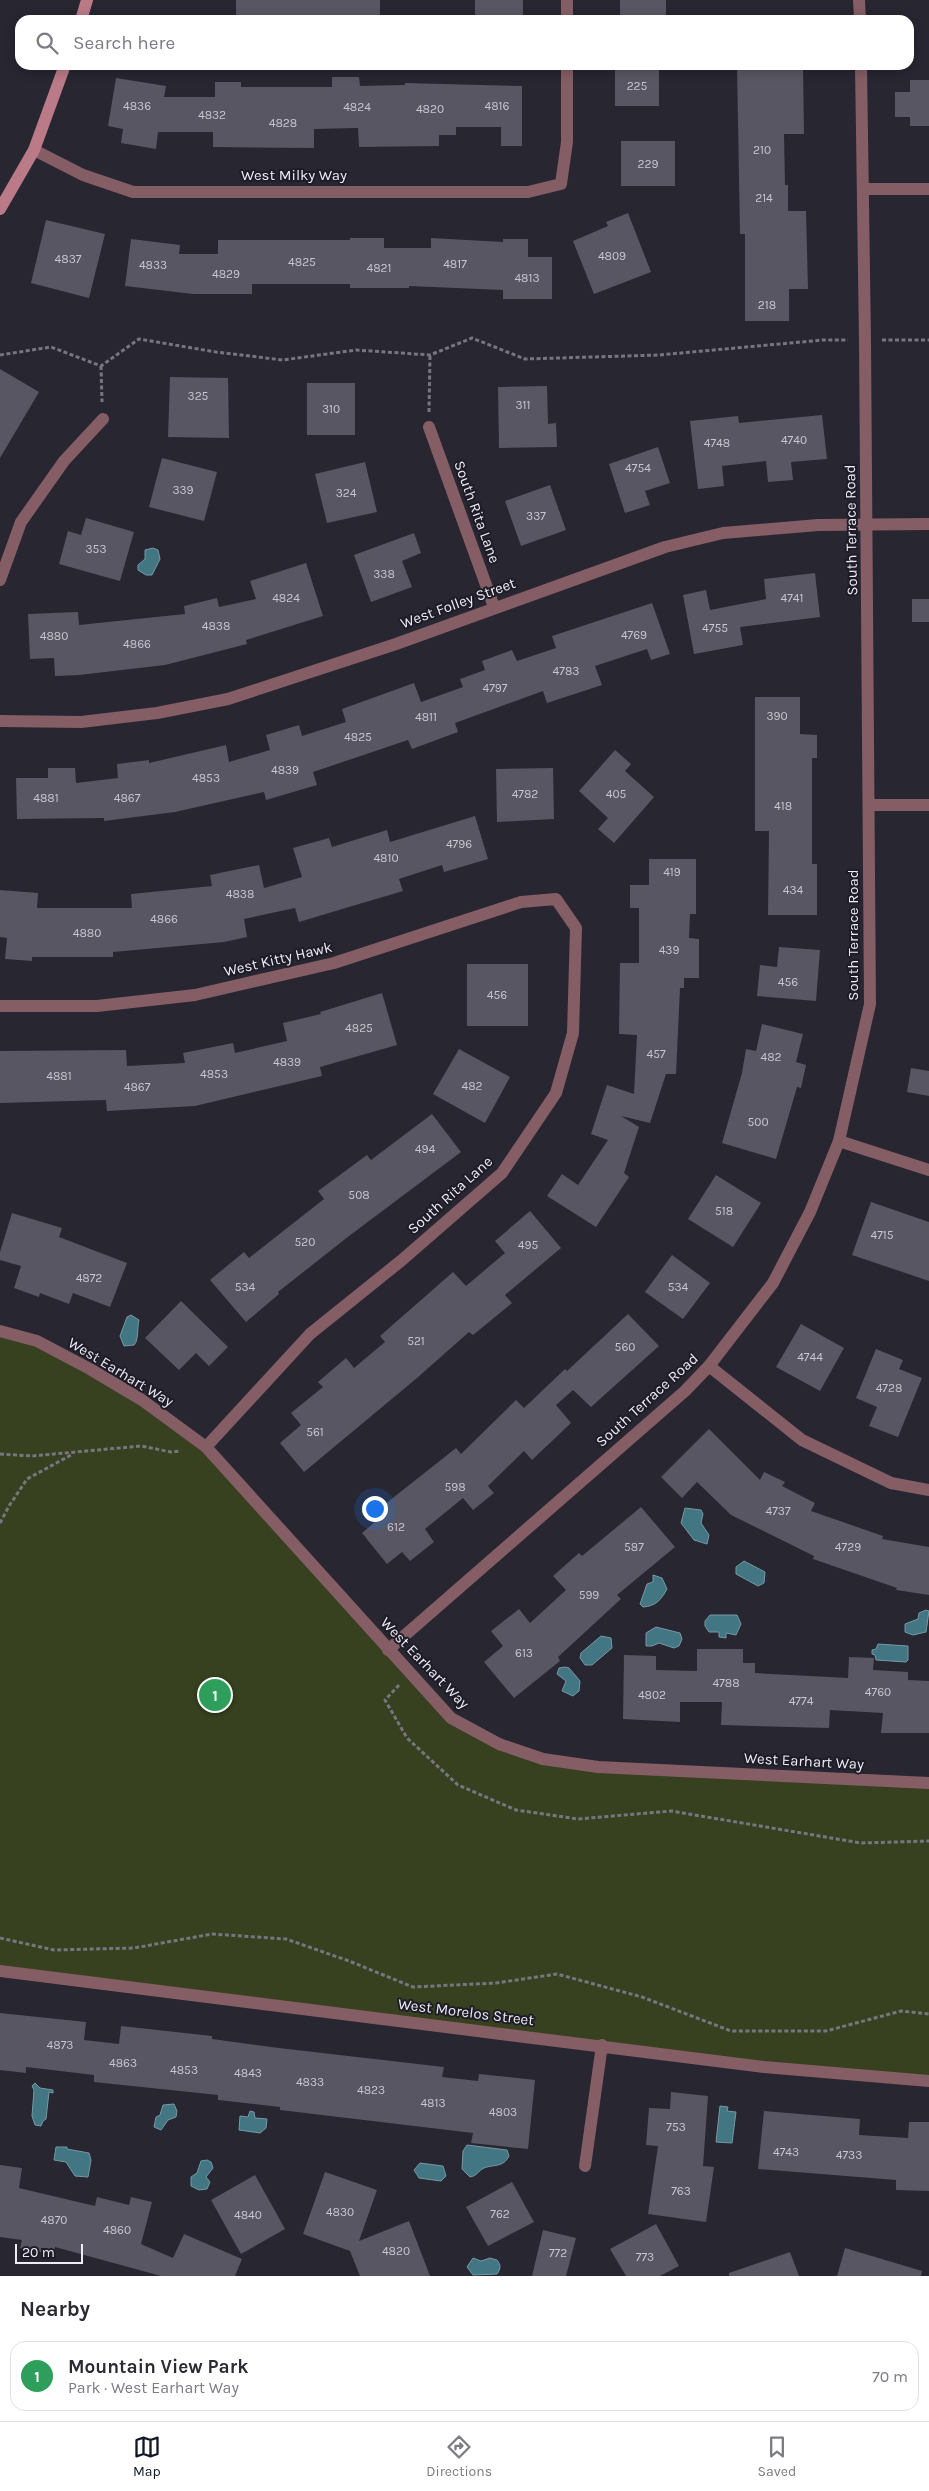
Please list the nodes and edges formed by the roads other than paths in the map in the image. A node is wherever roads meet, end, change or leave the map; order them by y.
1 (87, 0) edge
2 (568, 0) edge
3 (860, 0) edge
4 (82, 15) edge
5 (567, 15) edge
6 (860, 15) edge
7 (63, 70) edge
8 (567, 70) edge
9 (860, 70) edge
10 (34, 150) junction
11 (863, 189) junction
12 (929, 189) edge
13 (0, 209) edge
14 (103, 419) road end
15 (429, 427) road end
16 (929, 524) edge
17 (867, 525) junction
18 (0, 580) edge
19 (494, 607) junction
20 (0, 721) edge
21 (870, 805) junction
22 (929, 805) edge
23 (556, 899) joint
24 (0, 1006) edge
25 (839, 1141) junction
26 (929, 1170) edge
27 (0, 1331) edge
28 (709, 1366) junction
29 (206, 1447) junction
30 (929, 1490) edge
31 (388, 1650) junction
32 (929, 1783) edge
33 (0, 1971) edge
34 (602, 2045) junction
35 (929, 2081) edge
36 (585, 2166) dead end

1 - 4 street
2 - 5 street
3 - 6 street
7 - 10 street
8 - 10 street, West Milky Way
9 - 11 street, South Terrace Road
10 - 13 street
11 - 12 street
11 - 17 street, South Terrace Road
14 - 18 street
15 - 19 street, South Rita Lane
16 - 17 street, West Folley Street
17 - 19 street, West Folley Street
17 - 21 street, South Terrace Road
19 - 20 street, West Folley Street
21 - 22 street
21 - 25 street, South Terrace Road
23 - 24 street, West Kitty Hawk
23 - 29 street, South Rita Lane
25 - 26 street
25 - 28 street, South Terrace Road
27 - 29 street, West Earhart Way
28 - 30 street
28 - 31 street, South Terrace Road
29 - 31 street, West Earhart Way
31 - 32 street, West Earhart Way
33 - 34 street, West Morelos Street
34 - 35 street, West Morelos Street
34 - 36 street

